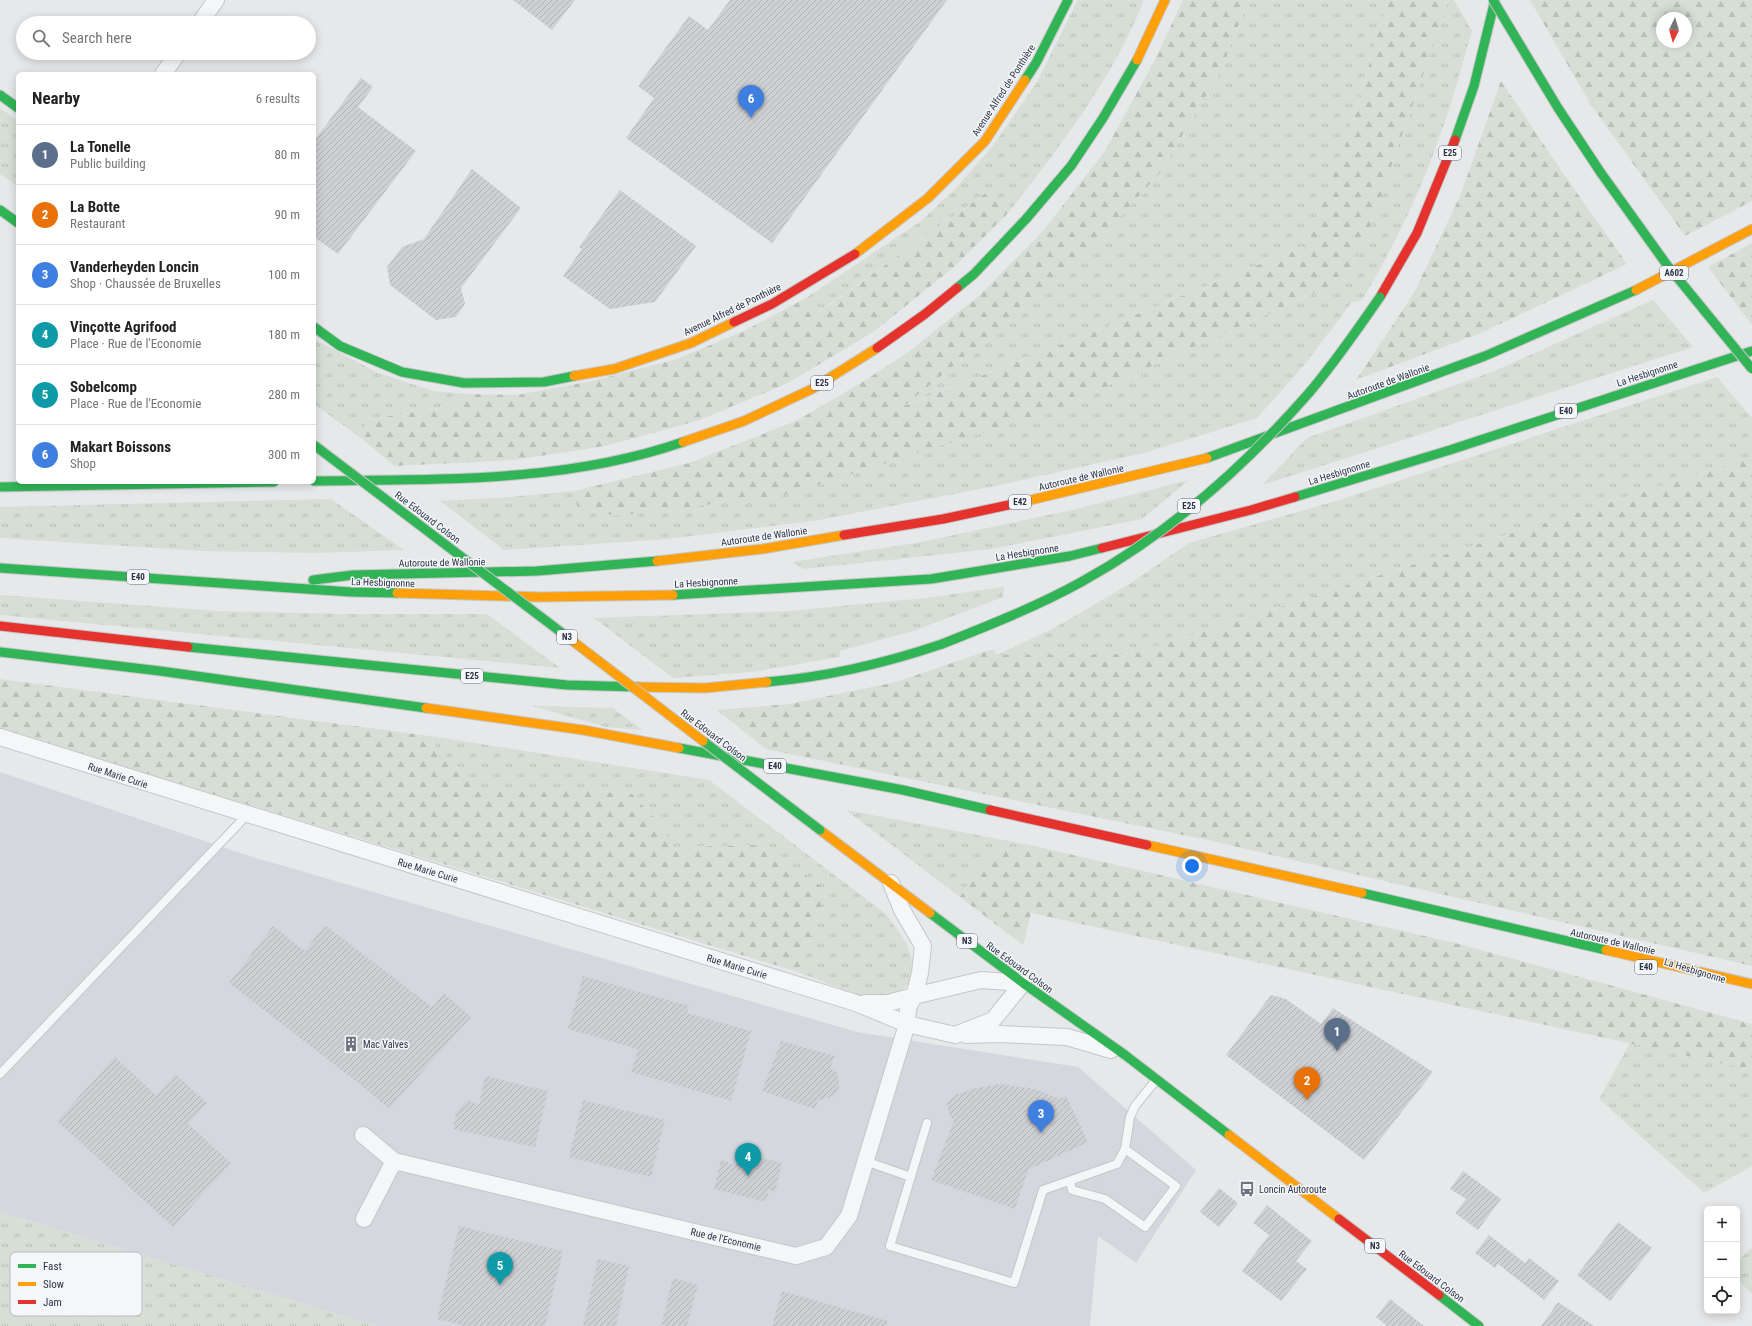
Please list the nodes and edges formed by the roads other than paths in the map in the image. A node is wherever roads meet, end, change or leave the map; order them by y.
1 (216, 0) edge
2 (1068, 0) edge
3 (1166, 0) edge
4 (1494, 0) edge
5 (205, 16) edge
6 (173, 60) edge
7 (164, 72) edge
8 (0, 94) edge
9 (16, 106) edge
10 (0, 210) edge
11 (16, 222) edge
12 (1752, 229) edge
13 (316, 328) edge
14 (1752, 351) edge
15 (1752, 369) edge
16 (316, 447) edge
17 (316, 481) edge
18 (164, 484) edge
19 (0, 487) edge
20 (0, 568) edge
21 (276, 586) junction
22 (0, 626) edge
23 (0, 652) edge
24 (0, 737) edge
25 (247, 815) junction
26 (890, 883) junction
27 (1539, 935) junction
28 (1684, 978) dead end
29 (1023, 983) junction
30 (1752, 984) edge
31 (914, 996) junction
32 (856, 1003) junction
33 (907, 1024) junction
34 (954, 1035) junction
35 (1125, 1055) junction
36 (0, 1074) edge
37 (1156, 1079) junction
38 (927, 1123) dead end
39 (363, 1135) dead end
40 (1125, 1149) junction
41 (394, 1161) junction
42 (865, 1161) junction
43 (911, 1177) junction
44 (1070, 1181) junction
45 (364, 1219) dead end
46 (1479, 1326) edge

1 - 5 street
2 - 13 main road, Avenue Alfred de Ponthière
3 - 17 main road, E25
4 - 15 main road, A602, bridge
4 - 22 main road, E25, bridge
6 - 7 street
8 - 9 main road
10 - 11 main road
12 - 21 main road, Autoroute de Wallonie / E42
14 - 21 main road, La Hesbignonne / E40
16 - 26 main road, Rue Edouard Colson / N3, bridge
18 - 19 main road
20 - 21 main road, E40
23 - 27 main road, E40
24 - 25 street, Rue Marie Curie
25 - 32 street, Rue Marie Curie
25 - 36 lane
26 - 29 main road, Rue Edouard Colson / N3
26 - 31 street, Rue de l'Economie
27 - 28 main road, La Hesbignonne / E40
27 - 30 main road, Autoroute de Wallonie
29 - 31 street
29 - 34 street
29 - 35 main road, Rue Edouard Colson / N3
31 - 32 street
31 - 33 street, Rue de l'Economie
32 - 33 street
33 - 34 street
33 - 42 street, Rue de l'Economie
34 - 35 street
35 - 37 main road, Rue Edouard Colson / N3
37 - 40 lane
37 - 46 main road, Rue Edouard Colson / N3
38 - 43 lane
39 - 41 street, Rue de l'Economie
40 - 44 lane
40 - 44 lane
41 - 42 street, Rue de l'Economie
41 - 45 street
42 - 43 lane
43 - 44 lane

